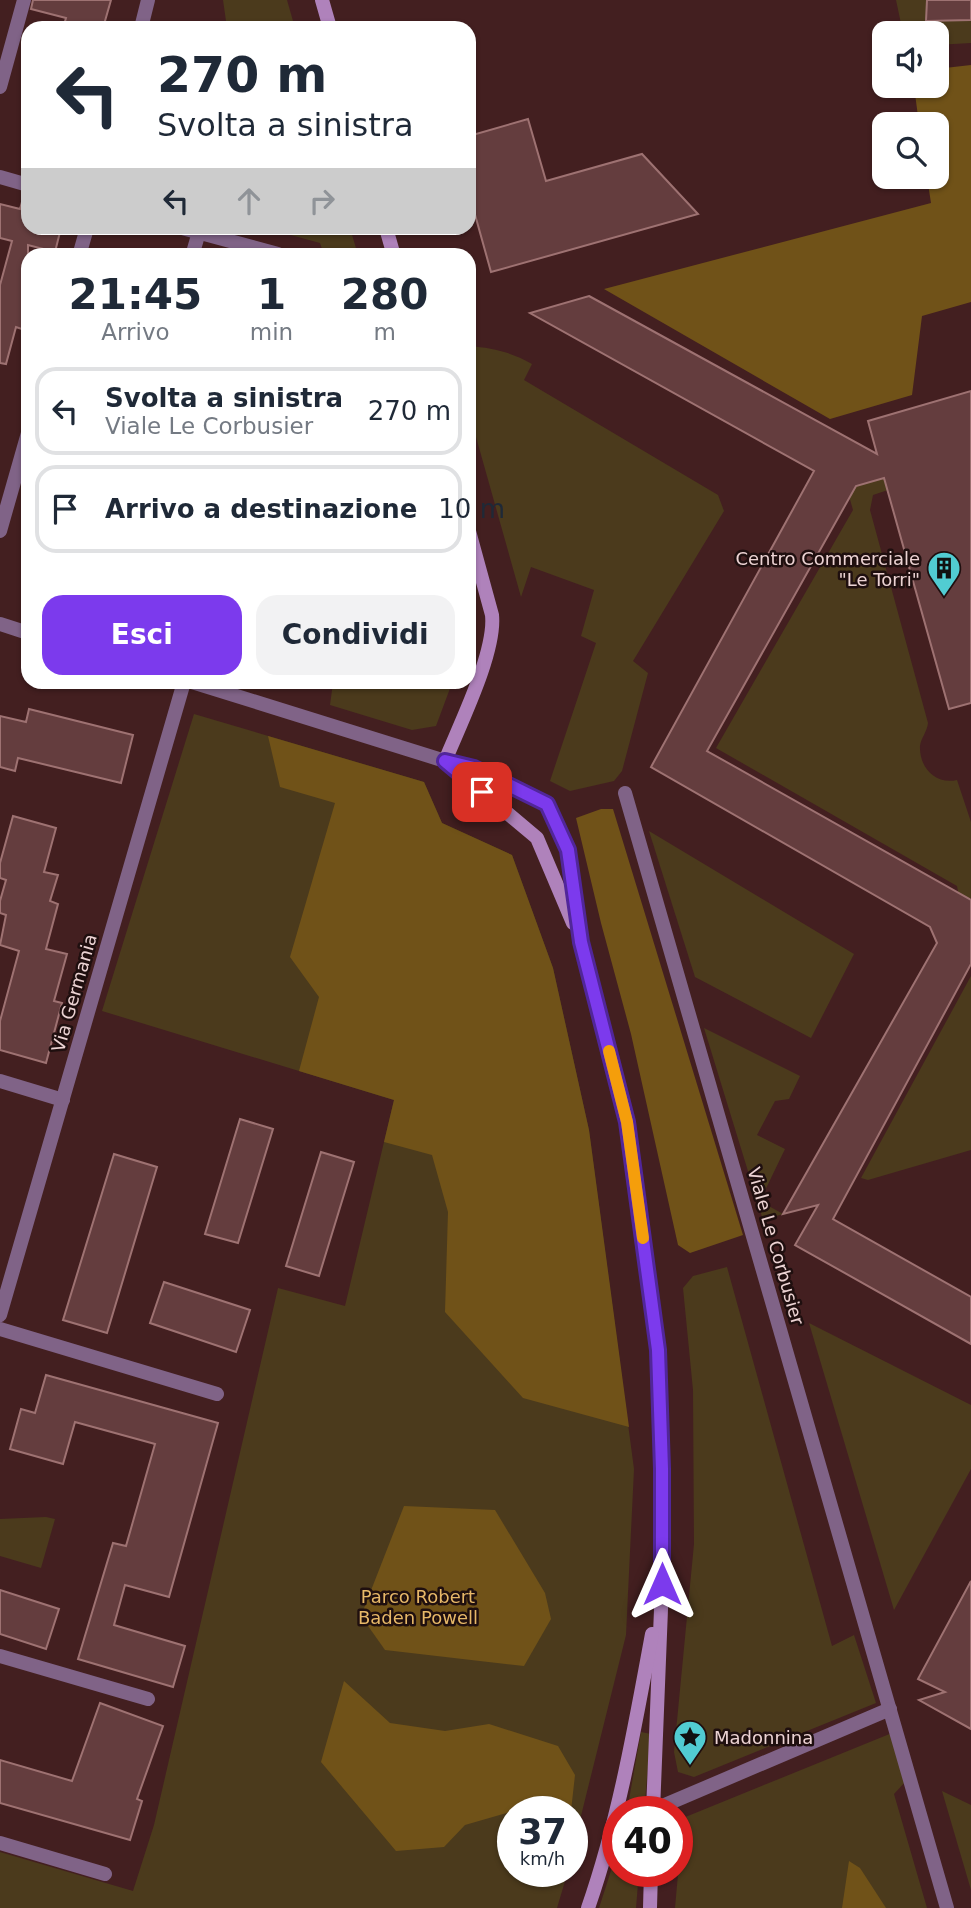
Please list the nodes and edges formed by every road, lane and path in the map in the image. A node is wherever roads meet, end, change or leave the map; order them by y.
1 (24, 0) edge
2 (148, 0) edge
3 (322, 0) edge
4 (143, 21) edge
5 (328, 21) edge
6 (0, 87) edge
7 (0, 177) edge
8 (21, 183) edge
9 (226, 235) edge
10 (260, 248) edge
11 (21, 458) edge
12 (0, 531) edge
13 (476, 557) edge
14 (0, 624) edge
15 (21, 631) edge
16 (476, 683) edge
17 (182, 689) edge
18 (214, 689) edge
19 (474, 689) edge
20 (445, 761) junction
21 (625, 793) dead end
22 (581, 942) junction
23 (0, 1081) edge
24 (63, 1100) junction
25 (0, 1315) edge
26 (0, 1329) edge
27 (217, 1394) dead end
28 (662, 1584) junction
29 (0, 1656) edge
30 (148, 1699) dead end
31 (890, 1709) junction
32 (654, 1796) edge
33 (688, 1796) edge
34 (0, 1843) edge
35 (105, 1874) dead end
36 (651, 1887) edge
37 (588, 1908) edge
38 (650, 1908) edge
39 (947, 1908) edge

1 - 6 street
2 - 4 street
3 - 5 street
7 - 8 street
9 - 10 street
11 - 12 street
13 - 16 street
14 - 15 street
17 - 24 street, Via Germania
18 - 20 street
19 - 20 street
20 - 22 street
20 - 22 street
21 - 31 street, Viale Le Corbusier
22 - 28 street
23 - 24 street
24 - 25 street, Via Germania
26 - 27 street
28 - 32 street
28 - 37 street
29 - 30 street
31 - 33 street
31 - 39 street, Viale Le Corbusier
34 - 35 street
36 - 38 street

